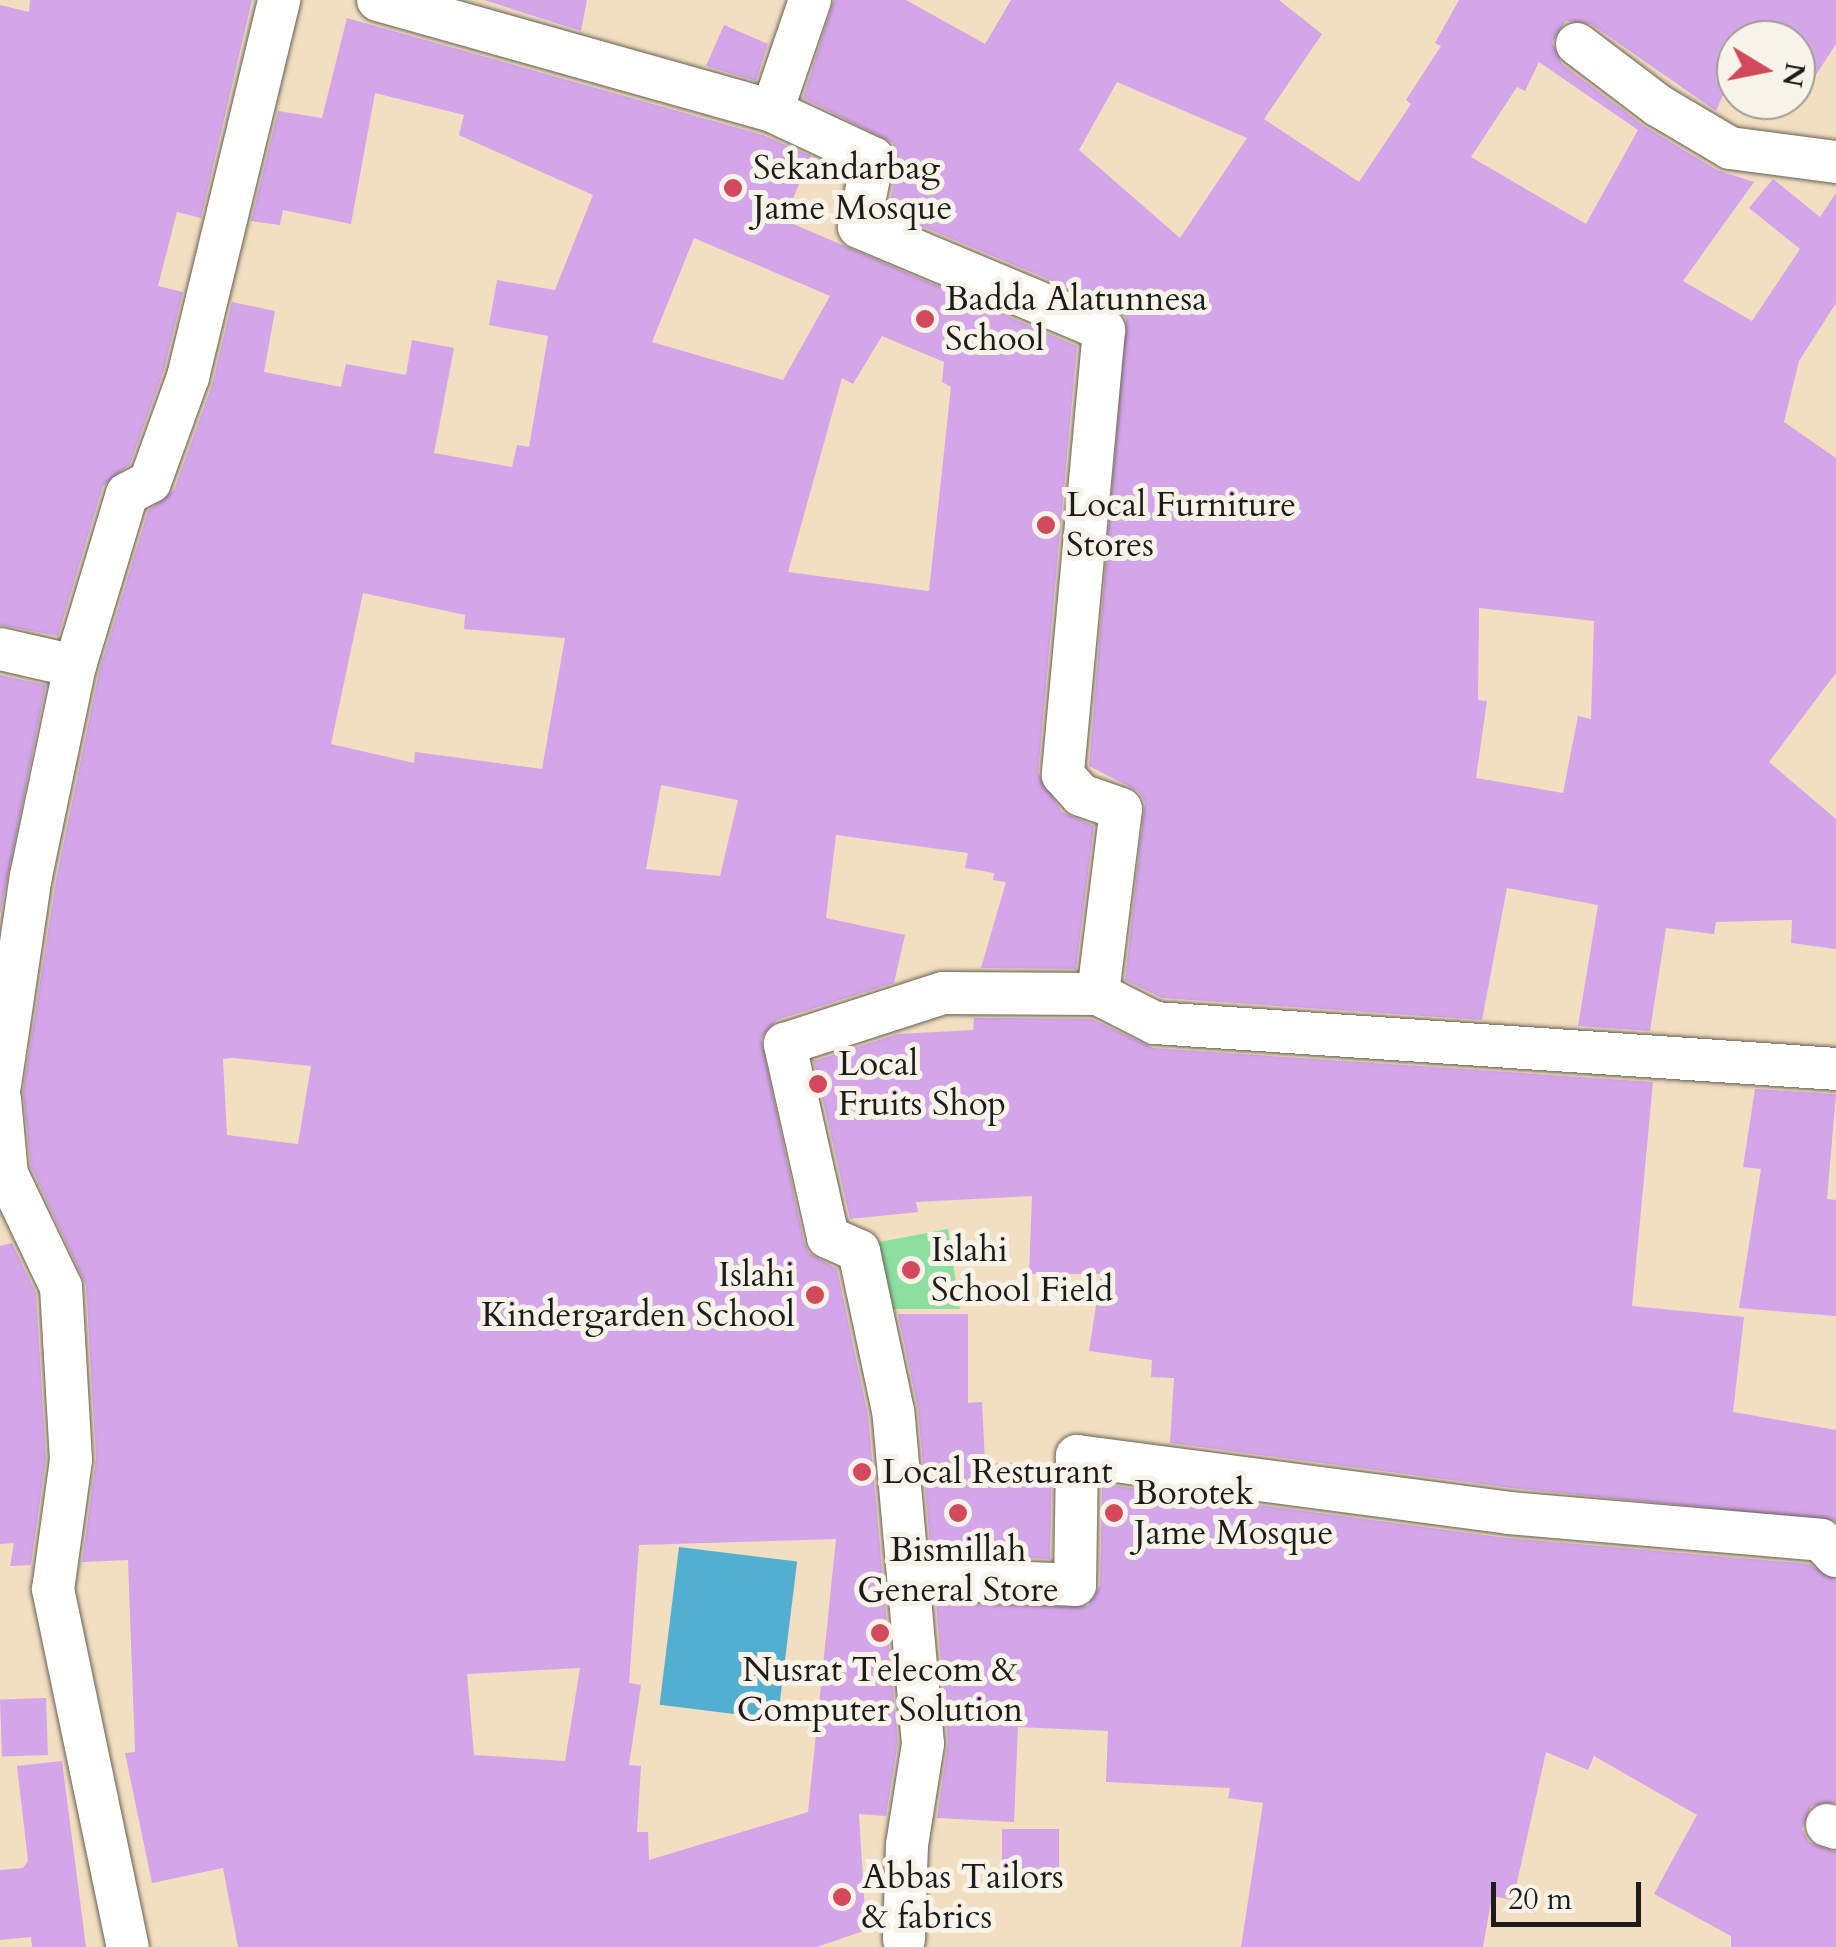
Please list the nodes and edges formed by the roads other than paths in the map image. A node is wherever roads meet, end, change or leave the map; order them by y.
1 (278, 0) edge
2 (378, 0) edge
3 (810, 0) edge
4 (1577, 44) dead end
5 (772, 111) junction
6 (1836, 162) edge
7 (0, 649) edge
8 (75, 666) junction
9 (12, 918) edge
10 (1098, 994) junction
11 (1836, 1069) edge
12 (0, 1085) edge
13 (0, 1099) edge
14 (1836, 1556) edge
15 (909, 1578) junction
16 (902, 1944) edge
17 (128, 1947) edge

1 - 8 street
2 - 5 street
3 - 5 street
4 - 6 street
5 - 10 street
7 - 8 street
8 - 9 street
9 - 12 street
10 - 11 street
10 - 15 street
13 - 17 street
14 - 15 street
15 - 16 street

